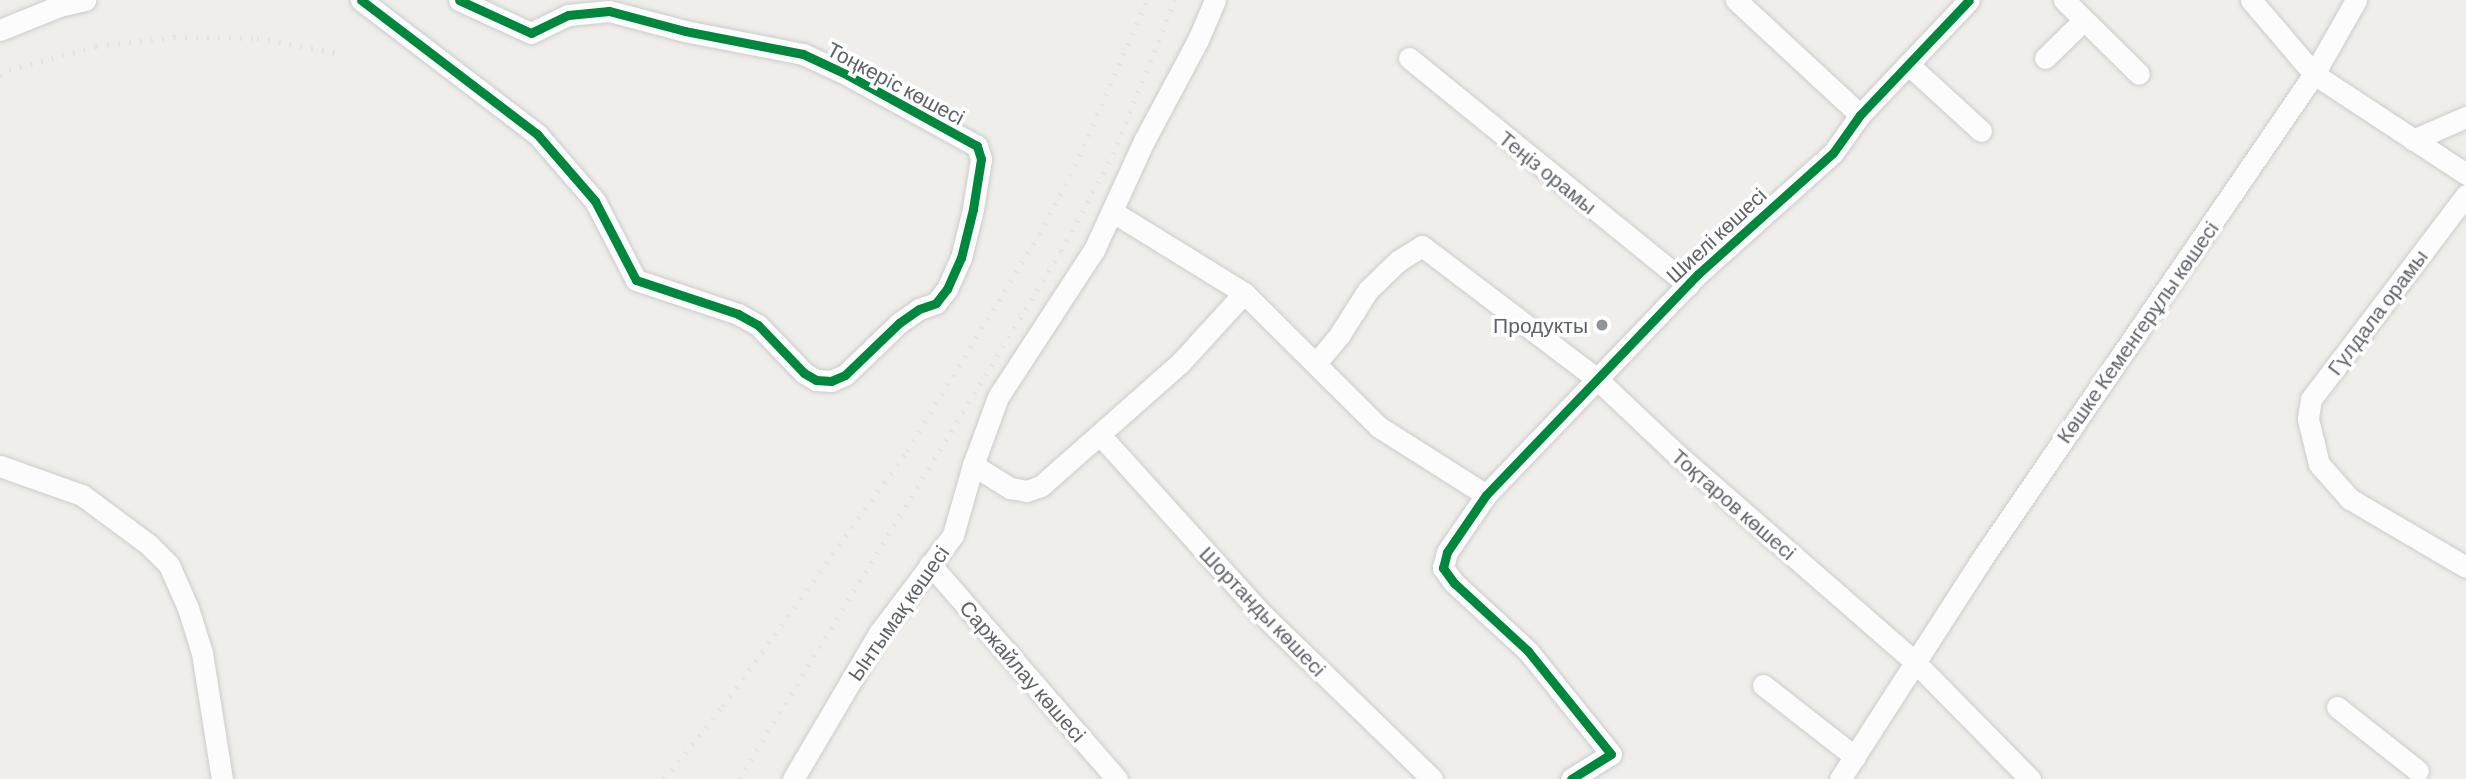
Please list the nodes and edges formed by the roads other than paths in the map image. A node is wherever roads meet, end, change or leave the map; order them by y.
1 (85, 0) edge
2 (361, 0) edge
3 (459, 0) edge
4 (1215, 0) edge
5 (1736, 0) edge
6 (1969, 0) edge
7 (2064, 0) edge
8 (2251, 0) edge
9 (2356, 0) edge
10 (2084, 20) junction
11 (0, 30) edge
12 (1409, 58) dead end
13 (2045, 58) dead end
14 (1908, 64) junction
15 (2139, 74) dead end
16 (2314, 74) junction
17 (1860, 115) junction
18 (2466, 117) edge
19 (1981, 131) dead end
20 (2413, 140) junction
21 (2466, 174) edge
22 (2466, 195) edge
23 (1113, 212) junction
24 (1688, 285) junction
25 (1244, 293) junction
26 (1315, 363) junction
27 (1597, 380) junction
28 (1101, 436) junction
29 (973, 465) junction
30 (0, 466) edge
31 (1486, 495) junction
32 (930, 564) junction
33 (2466, 567) edge
34 (1916, 663) junction
35 (1763, 685) dead end
36 (2337, 707) dead end
37 (1854, 757) junction
38 (2419, 776) edge
39 (222, 779) edge
40 (793, 779) edge
41 (1117, 779) edge
42 (1432, 779) edge
43 (1571, 779) edge
44 (1840, 779) edge
45 (2030, 779) edge

1 - 11 street
2 - 3 street, Тоңкерiс көшесі
4 - 23 street, Ынтымақ көшесі
5 - 17 street
6 - 14 street, Шиелі көшесі
7 - 10 street
8 - 16 street
9 - 16 street, Көшке Кеменгерұлы көшесі
10 - 13 street
10 - 15 street
12 - 24 street, Теңіз орамы
14 - 17 street, Шиелі көшесі
14 - 19 street
16 - 20 street
16 - 34 street, Көшке Кеменгерұлы көшесі
17 - 24 street, Шиелі көшесі
18 - 20 street
20 - 21 street
22 - 33 street, Гүлдала орамы
23 - 25 street
23 - 29 street, Ынтымақ көшесі
24 - 27 street, Шиелі көшесі
25 - 26 street
25 - 28 street
26 - 27 street, Тоқтаров көшесі
26 - 31 street
27 - 31 street, Шиелі көшесі
27 - 34 street, Тоқтаров көшесі
28 - 29 street
28 - 42 street, Шортанды көшесі
29 - 32 street, Ынтымақ көшесі
30 - 39 street
31 - 43 street, Шиелі көшесі
32 - 40 street, Ынтымақ көшесі
32 - 41 street, Саржайлау көшесі
34 - 37 street, Көшке Кеменгерұлы көшесі
34 - 45 street, Тоқтаров көшесі
35 - 37 street
36 - 38 street
37 - 44 street, Көшке Кеменгерұлы көшесі

